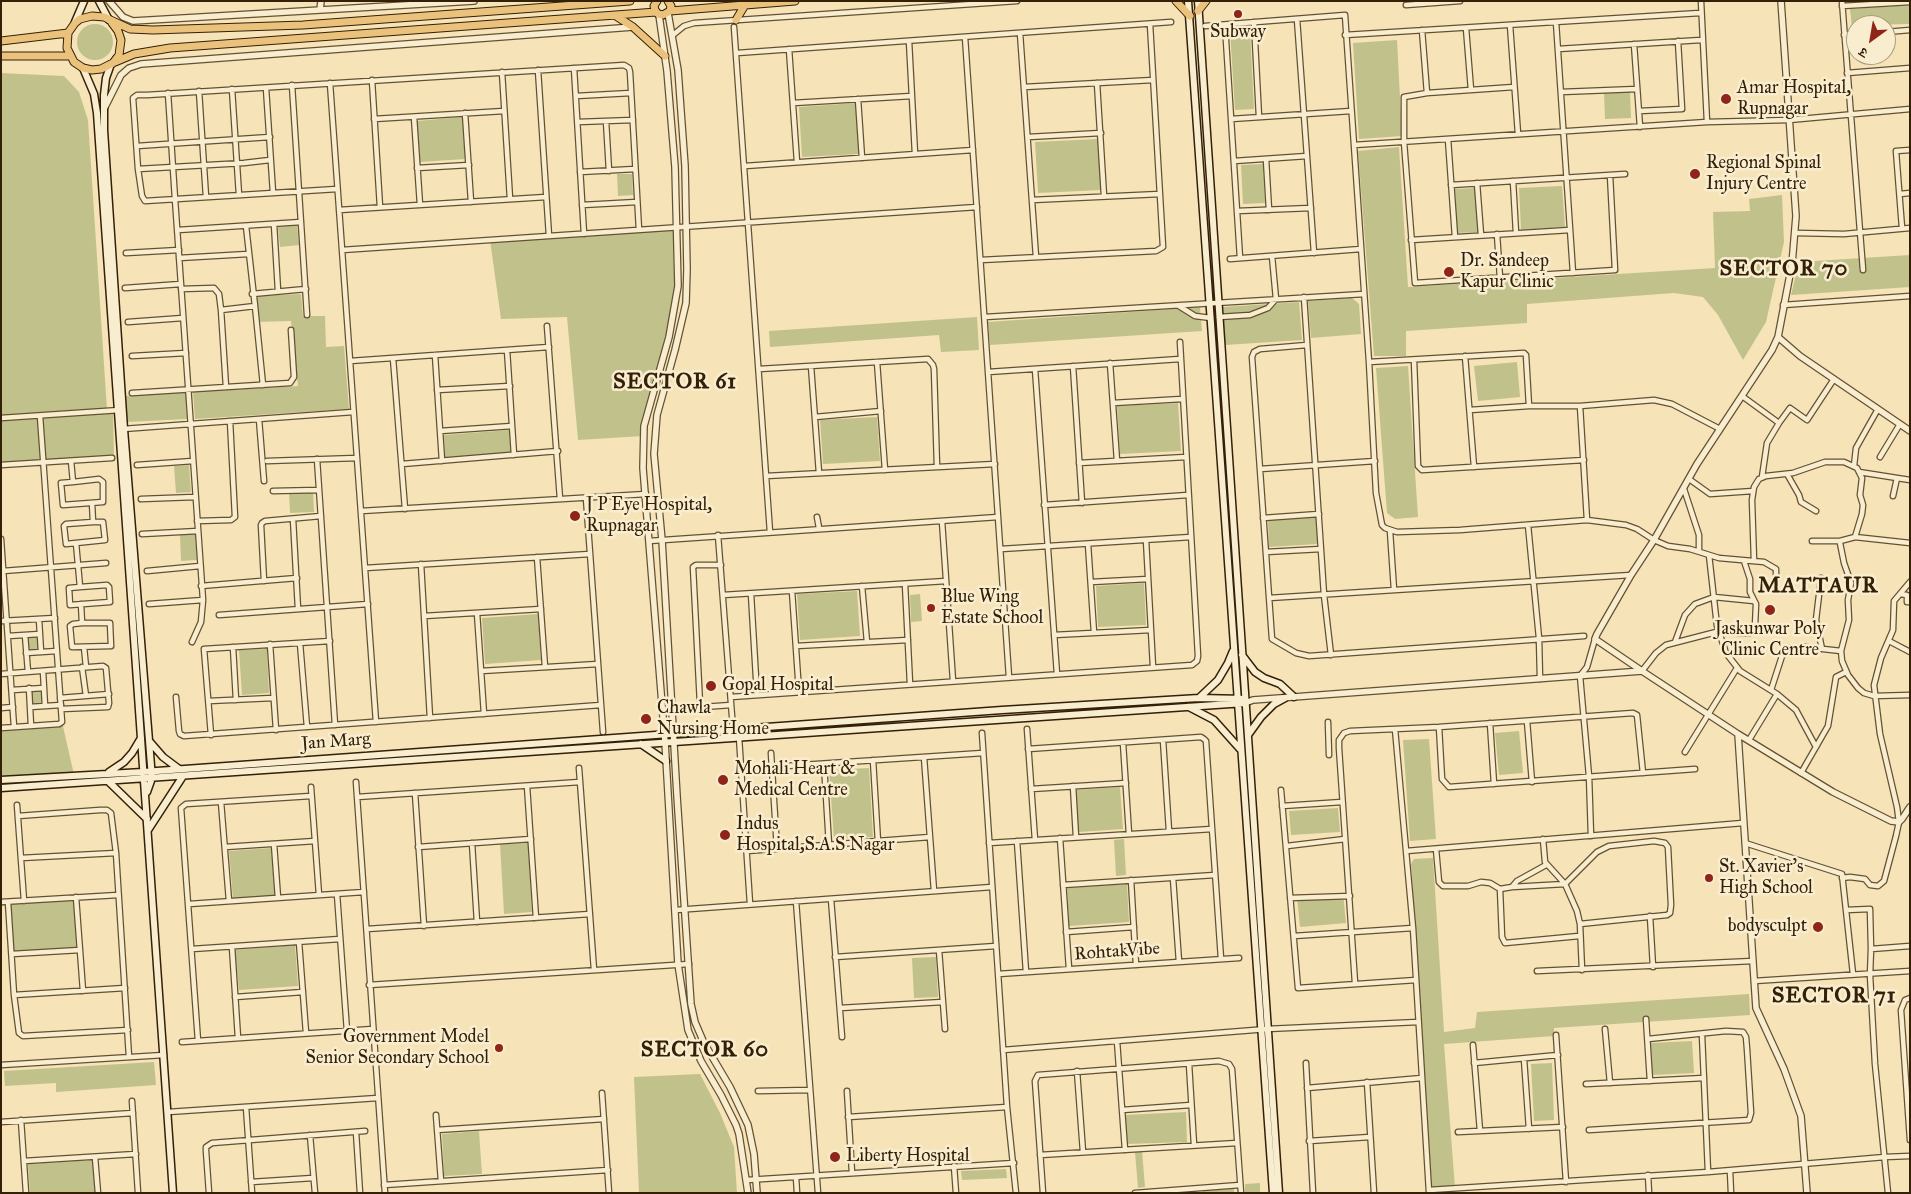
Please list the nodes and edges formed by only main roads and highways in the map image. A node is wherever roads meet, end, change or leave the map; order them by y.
1 (84, 1) edge
2 (100, 1) edge
3 (630, 1) edge
4 (656, 1) edge
5 (668, 1) edge
6 (795, 1) edge
7 (1176, 1) edge
8 (1188, 1) edge
9 (1198, 1) edge
10 (1206, 1) edge
11 (586, 3) edge
12 (746, 5) junction
13 (1198, 11) junction
14 (669, 12) junction
15 (658, 14) junction
16 (616, 16) junction
17 (1190, 16) junction
18 (111, 22) junction
19 (75, 23) junction
20 (735, 24) road end
21 (68, 33) junction
22 (1, 41) edge
23 (1, 56) edge
24 (70, 56) junction
25 (665, 56) road end
26 (112, 64) junction
27 (83, 68) junction
28 (1214, 303) junction
29 (1215, 318) junction
30 (121, 410) junction
31 (122, 429) junction
32 (1234, 649) junction
33 (1242, 654) junction
34 (1294, 697) road end
35 (1199, 698) junction
36 (1285, 698) road end
37 (1241, 701) junction
38 (1185, 706) junction
39 (1247, 736) junction
40 (141, 737) junction
41 (149, 741) junction
42 (641, 744) junction
43 (1241, 750) junction
44 (666, 760) road end
45 (179, 768) junction
46 (152, 771) junction
47 (108, 774) junction
48 (143, 775) junction
49 (183, 776) junction
50 (152, 778) junction
51 (1, 780) edge
52 (108, 781) junction
53 (1, 788) edge
54 (146, 793) junction
55 (147, 819) junction
56 (148, 830) junction
57 (173, 1193) edge
58 (1272, 1193) edge
59 (1279, 1193) edge

1 - 19 main road
2 - 18 main road
3 - 11 main road
4 - 15 main road
5 - 14 main road
6 - 12 main road
7 - 17 main road
8 - 17 main road
9 - 13 main road
10 - 13 main road
11 - 18 main road
12 - 14 main road
12 - 20 main road
13 - 28 main road
14 - 15 main road
15 - 16 main road
16 - 25 main road
16 - 26 main road
17 - 28 main road
18 - 19 main road
18 - 26 main road
19 - 21 main road
21 - 22 main road
21 - 24 main road
23 - 24 main road
24 - 27 main road
26 - 27 main road
26 - 30 main road
27 - 30 main road
28 - 29 main road
29 - 32 main road
29 - 33 main road
30 - 31 main road
31 - 40 main road
31 - 41 main road
32 - 35 main road
32 - 37 main road
33 - 34 main road
33 - 37 main road
35 - 37 main road, Jan Marg
35 - 45 main road, Jan Marg
36 - 39 main road
37 - 38 main road
37 - 39 main road
37 - 43 main road
38 - 42 main road
38 - 43 main road
39 - 59 main road
40 - 47 main road
40 - 48 main road
41 - 45 main road
41 - 46 main road
42 - 44 main road
42 - 49 main road
43 - 58 main road
45 - 46 main road, Jan Marg
46 - 48 main road, Jan Marg
46 - 50 main road
47 - 48 main road, Jan Marg
47 - 51 main road, Jan Marg
48 - 50 main road
48 - 52 main road
48 - 54 main road
49 - 50 main road
49 - 56 main road
50 - 54 main road
52 - 53 main road
52 - 55 main road
54 - 55 main road
55 - 56 main road
56 - 57 main road

